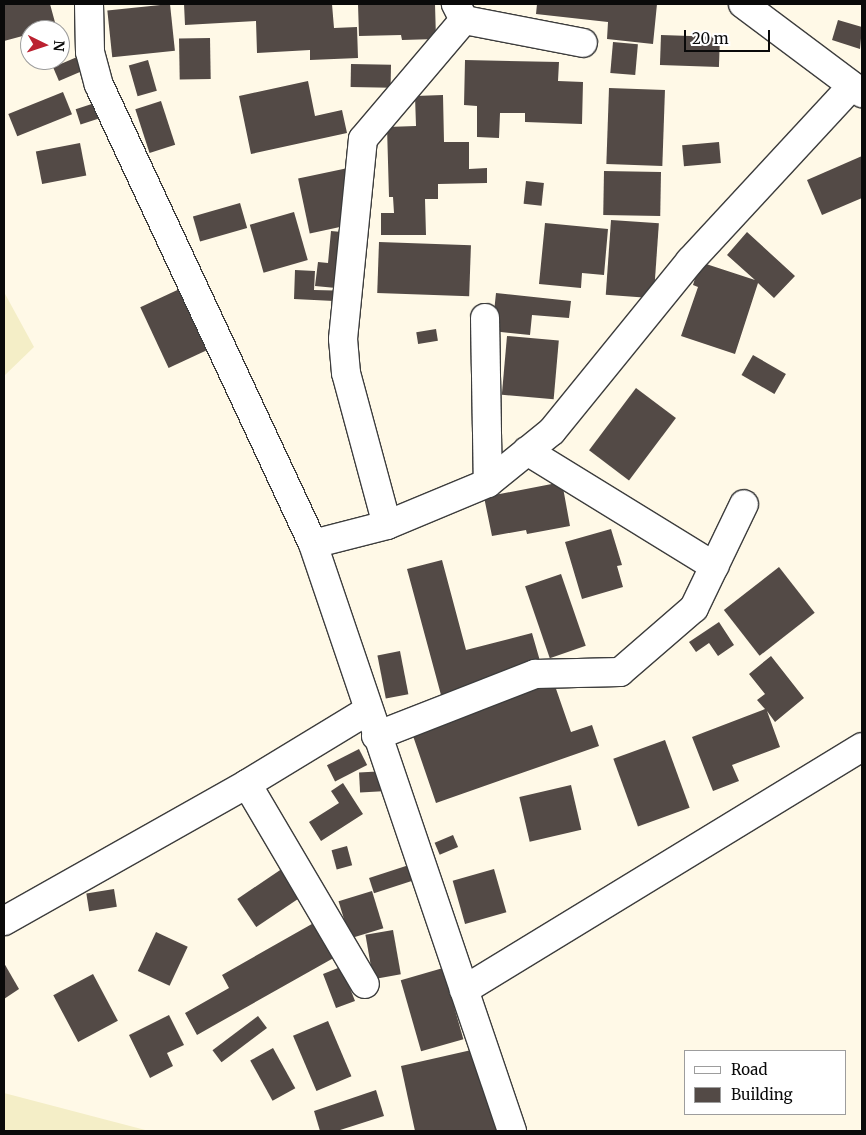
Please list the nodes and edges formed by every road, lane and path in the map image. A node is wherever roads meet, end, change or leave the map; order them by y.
1 (89, 4) edge
2 (743, 4) edge
3 (460, 12) edge
4 (583, 44) dead end
5 (857, 89) edge
6 (485, 318) dead end
7 (527, 451) junction
8 (488, 483) junction
9 (744, 504) dead end
10 (387, 525) junction
11 (313, 544) junction
12 (714, 566) junction
13 (367, 711) junction
14 (376, 736) junction
15 (862, 747) edge
16 (248, 784) junction
17 (4, 921) edge
18 (365, 984) dead end
19 (464, 990) junction
20 (512, 1131) edge

1 - 11 street
2 - 5 street
3 - 4 street
3 - 10 street
5 - 7 street
6 - 8 street
7 - 8 street
7 - 12 street
8 - 10 street
9 - 12 street
10 - 11 street
11 - 13 street
12 - 14 street
13 - 14 street
13 - 16 street
14 - 19 street
15 - 19 street
16 - 17 street
16 - 18 street
19 - 20 street

